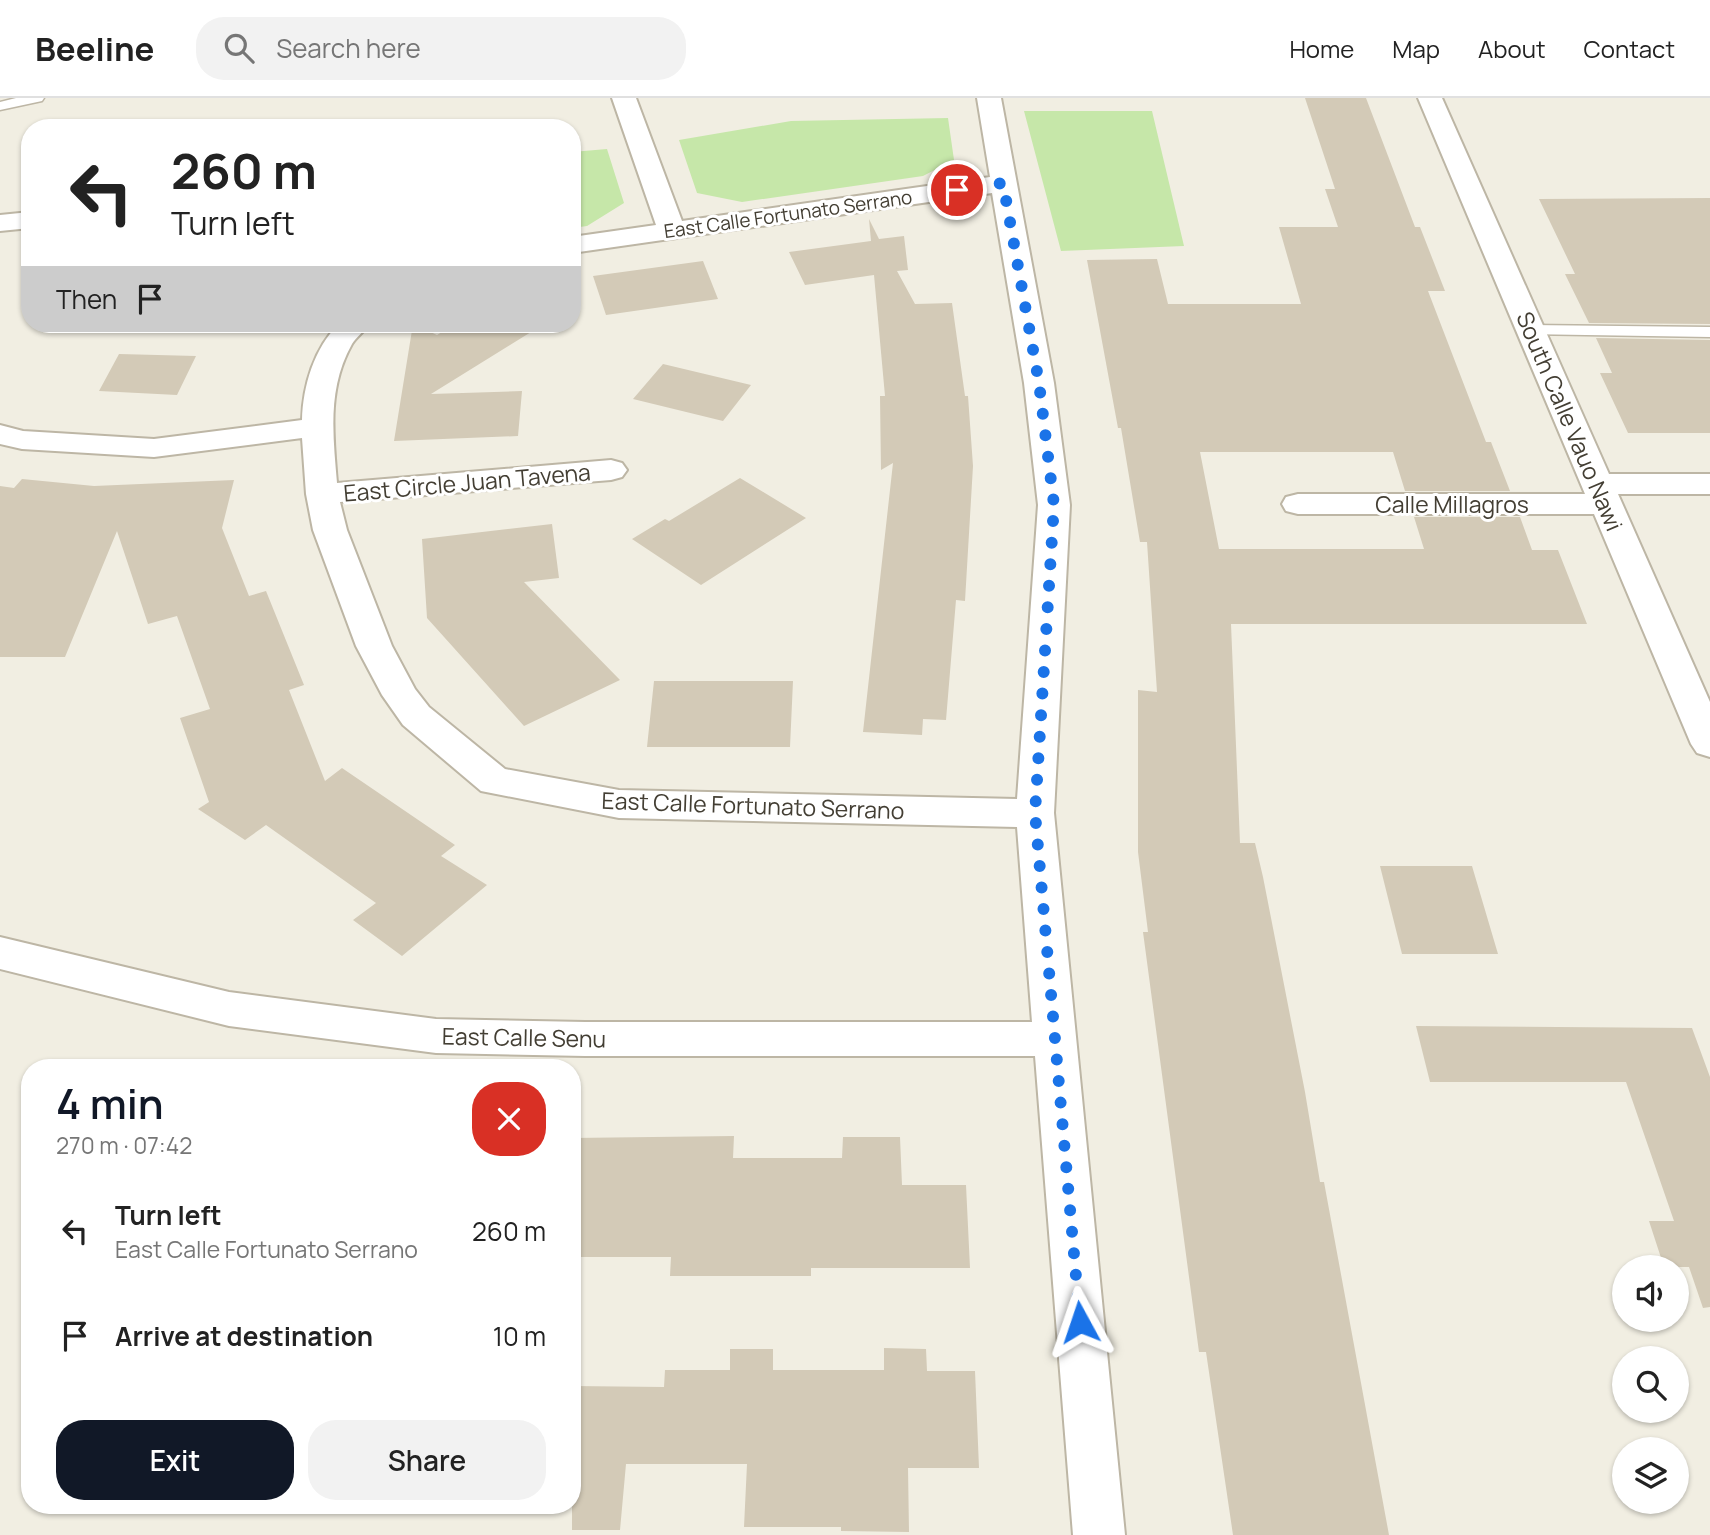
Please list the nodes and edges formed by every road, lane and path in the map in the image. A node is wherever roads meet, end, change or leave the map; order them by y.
1 (37, 98) edge
2 (624, 98) edge
3 (989, 98) edge
4 (1430, 98) edge
5 (0, 106) edge
6 (1003, 183) junction
7 (21, 221) edge
8 (0, 223) edge
9 (672, 231) junction
10 (581, 244) edge
11 (1530, 330) junction
12 (1710, 332) edge
13 (347, 333) edge
14 (317, 427) junction
15 (0, 434) edge
16 (611, 470) dead end
17 (1710, 484) edge
18 (322, 494) junction
19 (1601, 494) junction
20 (1298, 504) dead end
21 (1710, 744) edge
22 (1035, 813) junction
23 (0, 953) edge
24 (1055, 1039) junction
25 (1099, 1535) edge

1 - 5 lane
2 - 9 street
3 - 6 street
4 - 11 street, South Calle Vauo Nawi
6 - 9 street, East Calle Fortunato Serrano
6 - 22 street
7 - 8 street
9 - 10 street, East Calle Fortunato Serrano
11 - 12 lane
11 - 19 street, South Calle Vauo Nawi
13 - 14 street, East Calle Fortunato Serrano
14 - 15 street
14 - 18 street, East Calle Fortunato Serrano
16 - 18 street, East Circle Juan Tavena
17 - 19 street, Calle Millagros
18 - 22 street, East Calle Fortunato Serrano
19 - 20 street, Calle Millagros
19 - 21 street, South Calle Vauo Nawi
22 - 24 street
23 - 24 street, East Calle Senu
24 - 25 street

